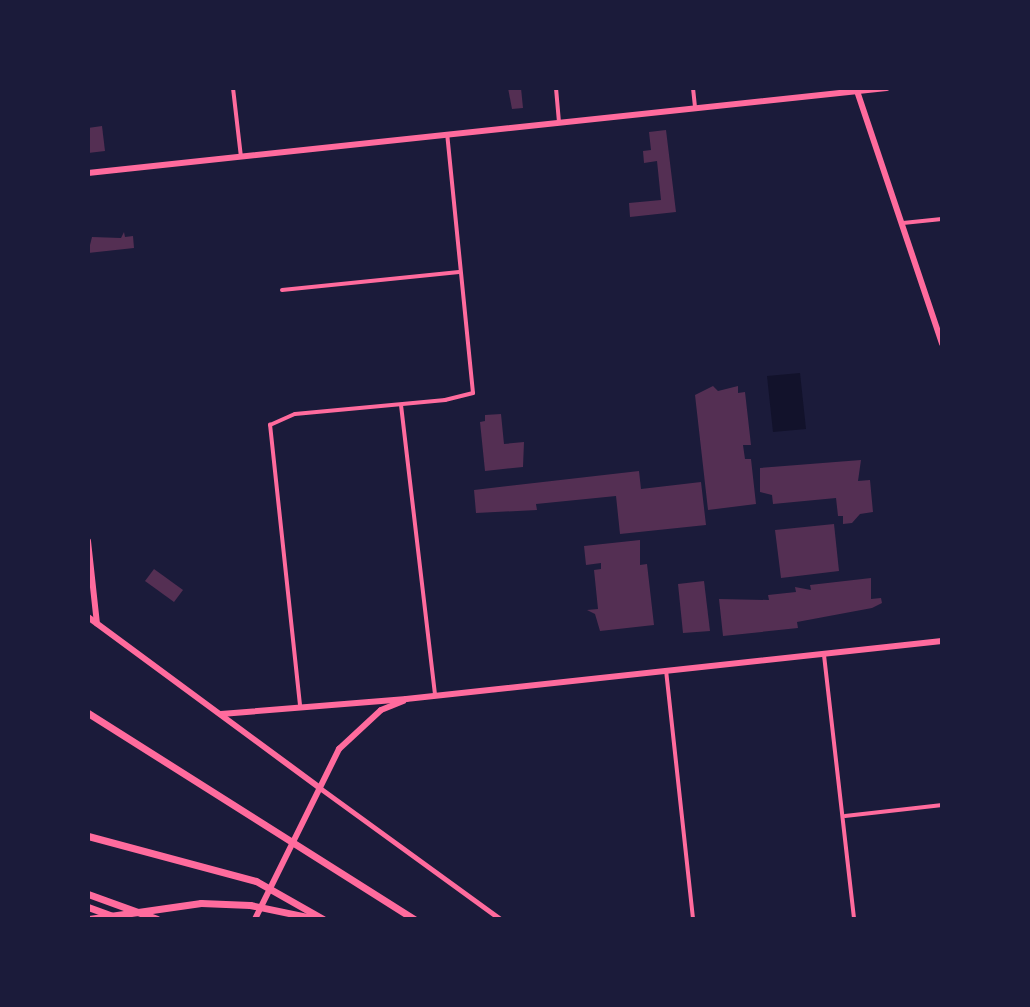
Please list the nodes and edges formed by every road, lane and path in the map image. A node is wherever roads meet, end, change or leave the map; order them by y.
1 (233, 88) edge
2 (556, 88) edge
3 (693, 88) edge
4 (886, 88) edge
5 (856, 90) edge
6 (695, 107) junction
7 (559, 121) junction
8 (447, 134) junction
9 (241, 157) junction
10 (88, 173) edge
11 (942, 219) edge
12 (903, 223) junction
13 (459, 272) junction
14 (282, 290) dead end
15 (942, 344) edge
16 (401, 405) junction
17 (88, 541) edge
18 (88, 617) edge
19 (97, 624) junction
20 (942, 641) edge
21 (824, 654) junction
22 (666, 670) junction
23 (435, 694) junction
24 (406, 699) junction
25 (300, 705) junction
26 (88, 713) edge
27 (221, 714) junction
28 (317, 786) junction
29 (942, 805) edge
30 (844, 816) junction
31 (88, 836) edge
32 (270, 888) junction
33 (88, 894) edge
34 (88, 907) edge
35 (88, 918) edge
36 (95, 919) edge
37 (121, 919) edge
38 (157, 919) edge
39 (255, 919) edge
40 (317, 919) edge
41 (323, 919) edge
42 (414, 919) edge
43 (500, 919) edge
44 (693, 919) edge
45 (854, 919) edge

1 - 9 street
2 - 7 street
3 - 6 street
4 - 5 main road
5 - 6 main road
5 - 12 main road
6 - 7 main road
7 - 8 main road
8 - 9 main road
8 - 13 street
9 - 10 main road
11 - 12 street
12 - 15 main road
13 - 14 street
13 - 16 street
16 - 23 street
16 - 25 street
17 - 19 main road
18 - 19 main road
19 - 27 main road
20 - 21 main road
21 - 22 main road
21 - 30 street
22 - 23 main road
22 - 44 street
23 - 24 main road
24 - 25 main road
24 - 28 main road
25 - 27 main road
26 - 42 highway
27 - 28 main road
28 - 32 main road
28 - 43 street
29 - 30 street
30 - 45 street
31 - 32 highway
32 - 39 main road
32 - 41 highway
33 - 38 highway
34 - 37 highway
35 - 36 highway
35 - 40 highway

